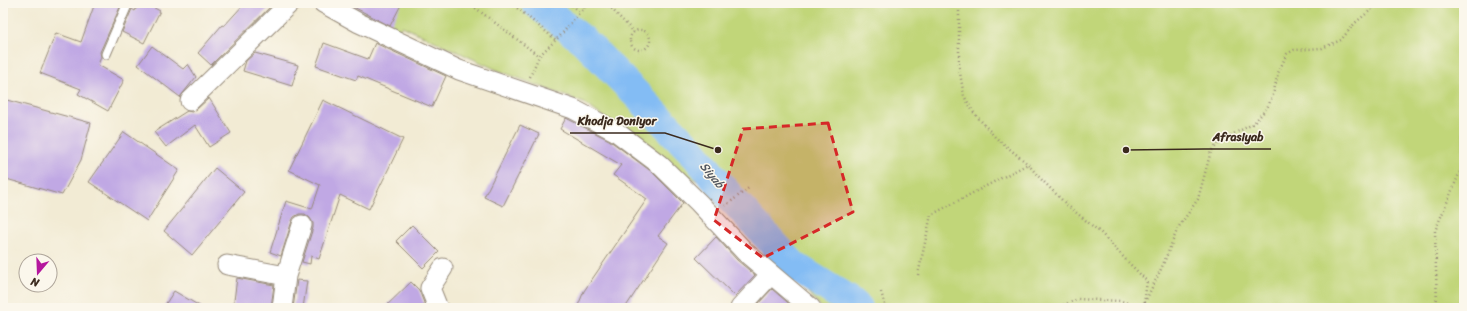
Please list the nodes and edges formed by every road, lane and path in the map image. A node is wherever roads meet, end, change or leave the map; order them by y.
1 (128, 3) edge
2 (290, 3) edge
3 (323, 3) edge
4 (469, 3) edge
5 (511, 3) edge
6 (568, 3) edge
7 (589, 3) edge
8 (606, 3) edge
9 (959, 3) edge
10 (1376, 3) edge
11 (580, 12) junction
12 (634, 32) junction
13 (556, 40) junction
14 (106, 54) dead end
15 (539, 56) junction
16 (524, 92) junction
17 (190, 101) dead end
18 (1464, 162) edge
19 (1028, 164) junction
20 (750, 187) dead end
21 (724, 207) dead end
22 (302, 225) dead end
23 (227, 265) dead end
24 (443, 268) dead end
25 (771, 274) junction
26 (918, 275) dead end
27 (286, 276) junction
28 (881, 292) dead end
29 (1144, 304) junction
30 (282, 308) edge
31 (438, 308) edge
32 (740, 308) edge
33 (811, 308) edge
34 (886, 308) edge
35 (1056, 308) edge
36 (1148, 308) edge
37 (1437, 308) edge

1 - 14 lane
2 - 17 street
3 - 16 street
4 - 15 path
5 - 13 path
6 - 11 path
7 - 11 path
8 - 12 path
9 - 19 path
10 - 29 path
11 - 13 path
12 - 12 path
13 - 15 path
15 - 16 path
16 - 25 street
18 - 37 path
19 - 26 path
19 - 29 path
20 - 21 path
22 - 27 street
23 - 27 street
24 - 31 street
25 - 32 street
25 - 33 street
27 - 30 street
28 - 34 path
29 - 35 path
29 - 36 path

